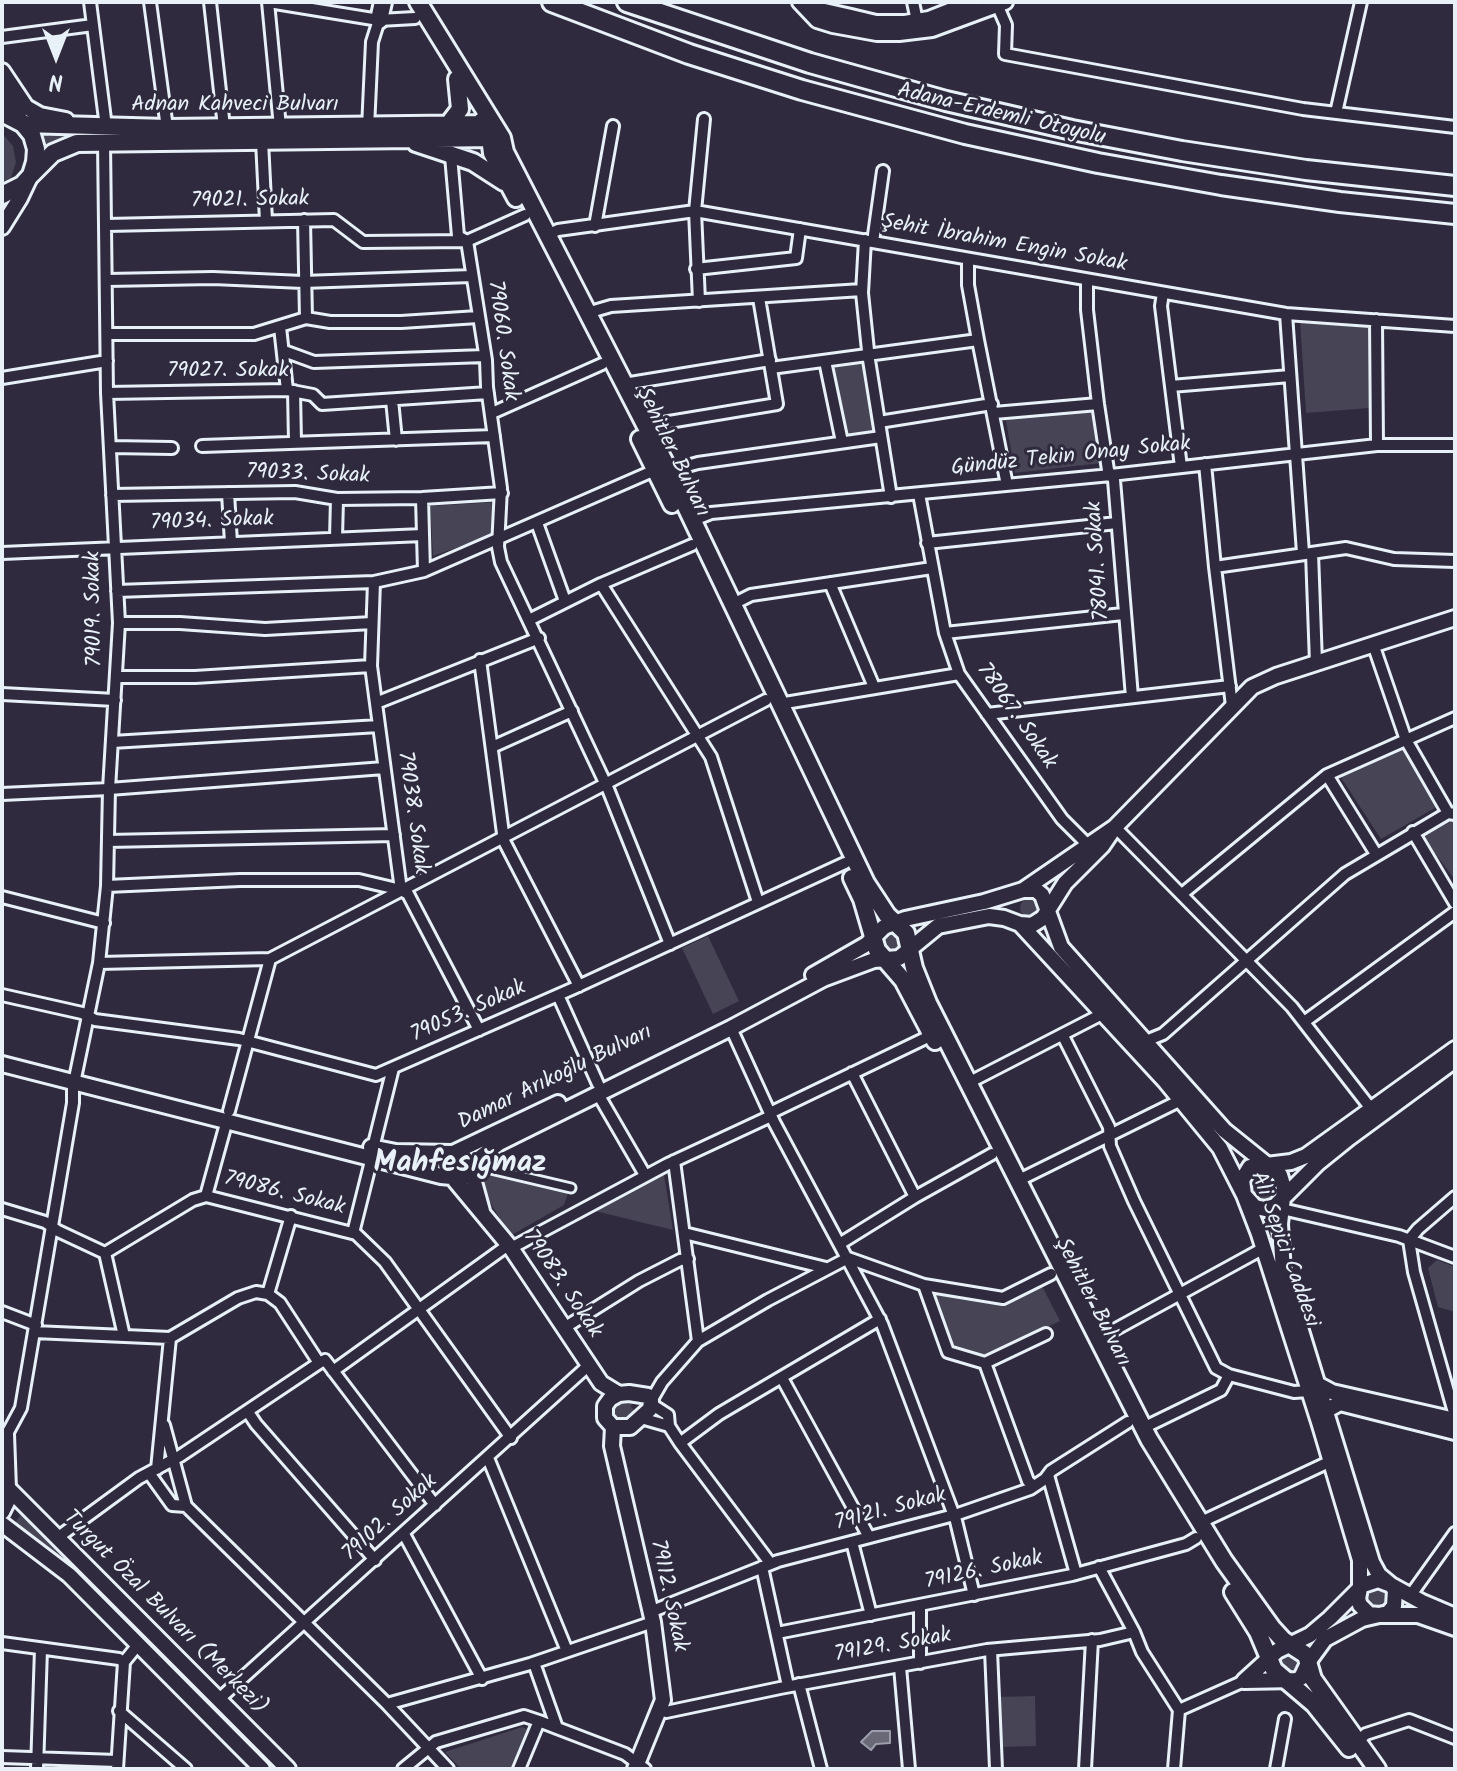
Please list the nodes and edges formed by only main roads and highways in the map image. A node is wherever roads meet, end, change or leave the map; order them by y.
1 (383, 2) edge
2 (406, 2) edge
3 (552, 2) edge
4 (627, 2) edge
5 (800, 2) edge
6 (813, 2) edge
7 (972, 2) edge
8 (1000, 3) edge
9 (416, 10) edge
10 (379, 20) road end
11 (2, 71) edge
12 (457, 79) junction
13 (2, 80) edge
14 (2, 113) edge
15 (23, 124) junction
16 (447, 126) junction
17 (493, 131) junction
18 (105, 135) junction
19 (406, 140) junction
20 (31, 175) junction
21 (1455, 186) edge
22 (511, 188) junction
23 (2, 195) edge
24 (1455, 214) edge
25 (2, 227) edge
26 (662, 471) junction
27 (1455, 618) edge
28 (772, 702) junction
29 (1092, 849) junction
30 (1023, 890) junction
31 (1048, 909) junction
32 (896, 922) junction
33 (1020, 924) junction
34 (873, 937) junction
35 (911, 949) junction
36 (886, 961) junction
37 (1455, 1049) edge
38 (2, 1055) edge
39 (1455, 1060) edge
40 (2, 1064) edge
41 (75, 1077) junction
42 (598, 1089) junction
43 (373, 1152) junction
44 (453, 1153) junction
45 (1269, 1164) junction
46 (476, 1169) junction
47 (454, 1178) junction
48 (1244, 1195) junction
49 (1283, 1203) junction
50 (483, 1212) junction
51 (601, 1383) junction
52 (1314, 1388) junction
53 (619, 1394) junction
54 (605, 1406) junction
55 (1327, 1410) junction
56 (1455, 1418) edge
57 (1135, 1425) junction
58 (613, 1427) junction
59 (1455, 1432) edge
60 (6, 1485) edge
61 (2, 1512) edge
62 (2, 1524) edge
63 (1198, 1531) junction
64 (1391, 1585) junction
65 (1360, 1588) junction
66 (1379, 1615) junction
67 (1455, 1616) edge
68 (1455, 1628) edge
69 (1291, 1645) junction
70 (1270, 1658) junction
71 (1309, 1661) junction
72 (1286, 1680) junction
73 (639, 1767) edge
74 (262, 1769) edge
75 (288, 1769) edge
76 (1365, 1769) edge
77 (1377, 1769) edge

1 - 10 main road
2 - 9 main road, Şehitler Bulvarı
3 - 24 highway, Adana-Erdemli Otoyolu
4 - 21 highway, Adana-Erdemli Otoyolu
5 - 8 main road
6 - 7 main road
9 - 12 main road, Şehitler Bulvarı
9 - 17 main road, Şehitler Bulvarı
11 - 18 main road
12 - 16 main road
12 - 17 main road, Şehitler Bulvarı
13 - 15 main road
14 - 15 main road
15 - 18 main road, Adnan Kahveci Bulvarı
15 - 20 main road
16 - 17 main road
16 - 18 main road, Adnan Kahveci Bulvarı
17 - 19 main road
17 - 22 main road, Şehitler Bulvarı
17 - 26 main road, Şehitler Bulvarı
18 - 19 main road, Adnan Kahveci Bulvarı
18 - 20 main road, Adnan Kahveci Bulvarı
19 - 22 main road
20 - 23 main road, Adnan Kahveci Bulvarı
20 - 25 main road
22 - 26 main road, Şehitler Bulvarı
26 - 28 main road, Şehitler Bulvarı
26 - 28 main road, Şehitler Bulvarı
27 - 29 main road
28 - 32 main road, Şehitler Bulvarı
28 - 34 main road, Şehitler Bulvarı
29 - 30 main road
29 - 31 main road
30 - 31 main road
30 - 32 main road
30 - 33 main road
31 - 33 main road
31 - 45 main road, Ali Sepici Caddesi
32 - 34 main road
32 - 35 main road
33 - 35 main road
33 - 48 main road, Ali Sepici Caddesi
34 - 36 main road
34 - 42 main road, Damar Arıkoğlu Bulvarı
35 - 36 main road
35 - 57 main road, Şehitler Bulvarı
36 - 42 main road, Damar Arıkoğlu Bulvarı
36 - 57 main road, Şehitler Bulvarı
37 - 45 main road
38 - 41 main road, Damar Arıkoğlu Bulvarı
39 - 49 main road
40 - 41 main road, Damar Arıkoğlu Bulvarı
41 - 43 main road, Damar Arıkoğlu Bulvarı
42 - 44 main road, Damar Arıkoğlu Bulvarı
42 - 46 main road, Damar Arıkoğlu Bulvarı
43 - 44 main road, Damar Arıkoğlu Bulvarı
43 - 47 main road, Damar Arıkoğlu Bulvarı
44 - 46 main road
44 - 47 main road
45 - 48 main road
45 - 49 main road
46 - 47 main road
46 - 50 main road
47 - 50 main road, 79083. Sokak
48 - 49 main road
48 - 52 main road, Ali Sepici Caddesi
49 - 52 main road, Ali Sepici Caddesi
50 - 51 main road, 79083. Sokak
51 - 53 main road
51 - 54 main road
52 - 55 main road, Ali Sepici Caddesi
52 - 56 main road
52 - 65 main road, Ali Sepici Caddesi
53 - 54 main road
53 - 58 main road
54 - 58 main road
55 - 59 main road
55 - 64 main road, Ali Sepici Caddesi
57 - 63 main road, Şehitler Bulvarı
58 - 73 main road, 79112. Sokak
60 - 61 main road
60 - 75 main road, Turgut Özal Bulvarı (Merkezi)
62 - 74 main road, Turgut Özal Bulvarı (Merkezi)
63 - 69 main road, Şehitler Bulvarı
63 - 70 main road, Şehitler Bulvarı
64 - 65 main road
64 - 66 main road
64 - 67 main road, Ali Sepici Caddesi
65 - 66 main road
65 - 69 main road
66 - 68 main road
66 - 71 main road
69 - 70 main road
69 - 71 main road
70 - 72 main road
70 - 72 main road
71 - 72 main road
71 - 77 main road
72 - 76 main road

